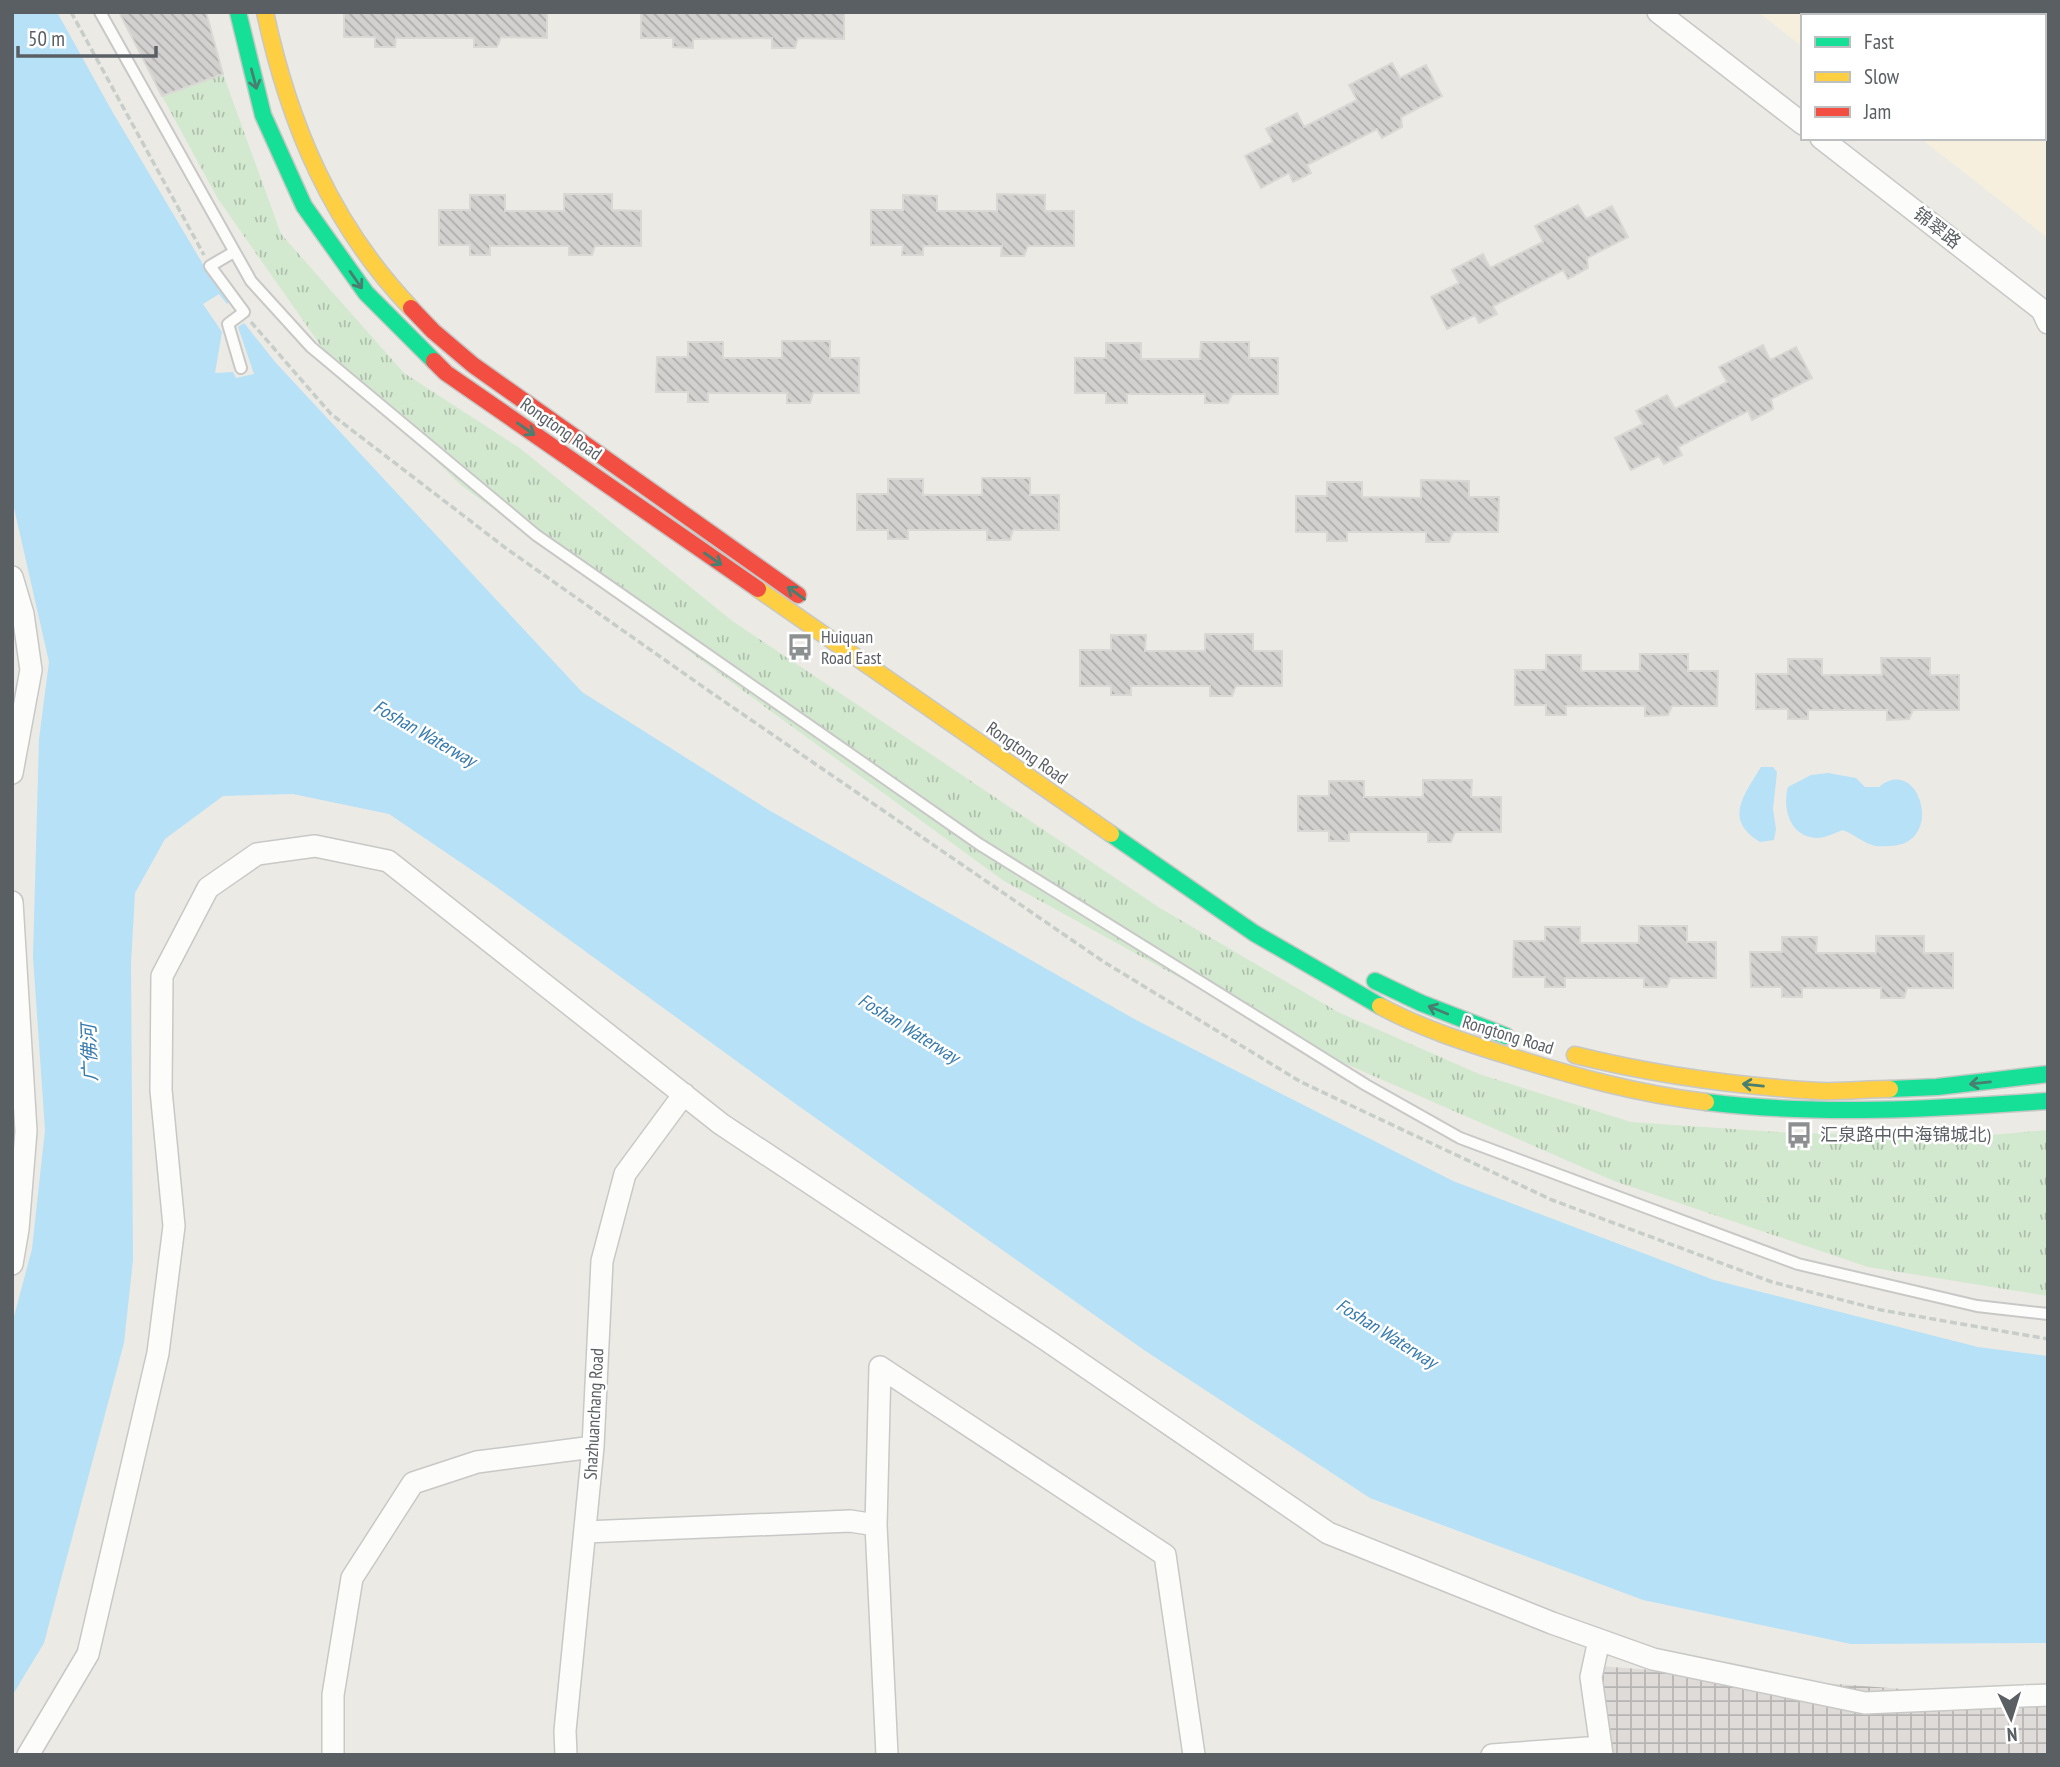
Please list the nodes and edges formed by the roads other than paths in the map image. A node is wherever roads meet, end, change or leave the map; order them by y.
1 (100, 12) edge
2 (238, 12) edge
3 (265, 12) edge
4 (1658, 12) edge
5 (1801, 122) edge
6 (1824, 140) edge
7 (234, 251) junction
8 (2048, 323) edge
9 (242, 369) dead end
10 (12, 577) edge
11 (815, 607) dead end
12 (12, 773) edge
13 (1149, 841) dead end
14 (1214, 886) dead end
15 (12, 902) edge
16 (1356, 972) dead end
17 (1519, 1040) dead end
18 (1564, 1052) dead end
19 (2048, 1074) edge
20 (684, 1094) junction
21 (2048, 1101) edge
22 (13, 1257) edge
23 (2048, 1314) edge
24 (593, 1447) junction
25 (876, 1525) junction
26 (585, 1532) junction
27 (1599, 1640) junction
28 (2048, 1695) edge
29 (1602, 1751) edge
30 (28, 1755) edge
31 (333, 1755) edge
32 (566, 1755) edge
33 (887, 1755) edge
34 (1194, 1755) edge
35 (1492, 1755) edge

1 - 7 lane
2 -> 21 main road, Rongtong Road
11 -> 3 main road, Rongtong Road
4 - 5 street
6 - 8 street, 锦翠路
7 - 9 lane
7 - 23 lane
10 - 12 street
13 - 14 main road
15 - 22 street
17 -> 16 main road, Rongtong Road
19 -> 18 main road, Rongtong Road
20 - 24 street, Shazhuanchang Road
20 - 27 street
20 - 30 street
24 - 26 street, Shazhuanchang Road
24 - 31 street
25 - 26 street
25 - 33 street
25 - 34 street
26 - 32 street, Shazhuanchang Road
27 - 28 street
27 - 29 street
29 - 35 street

